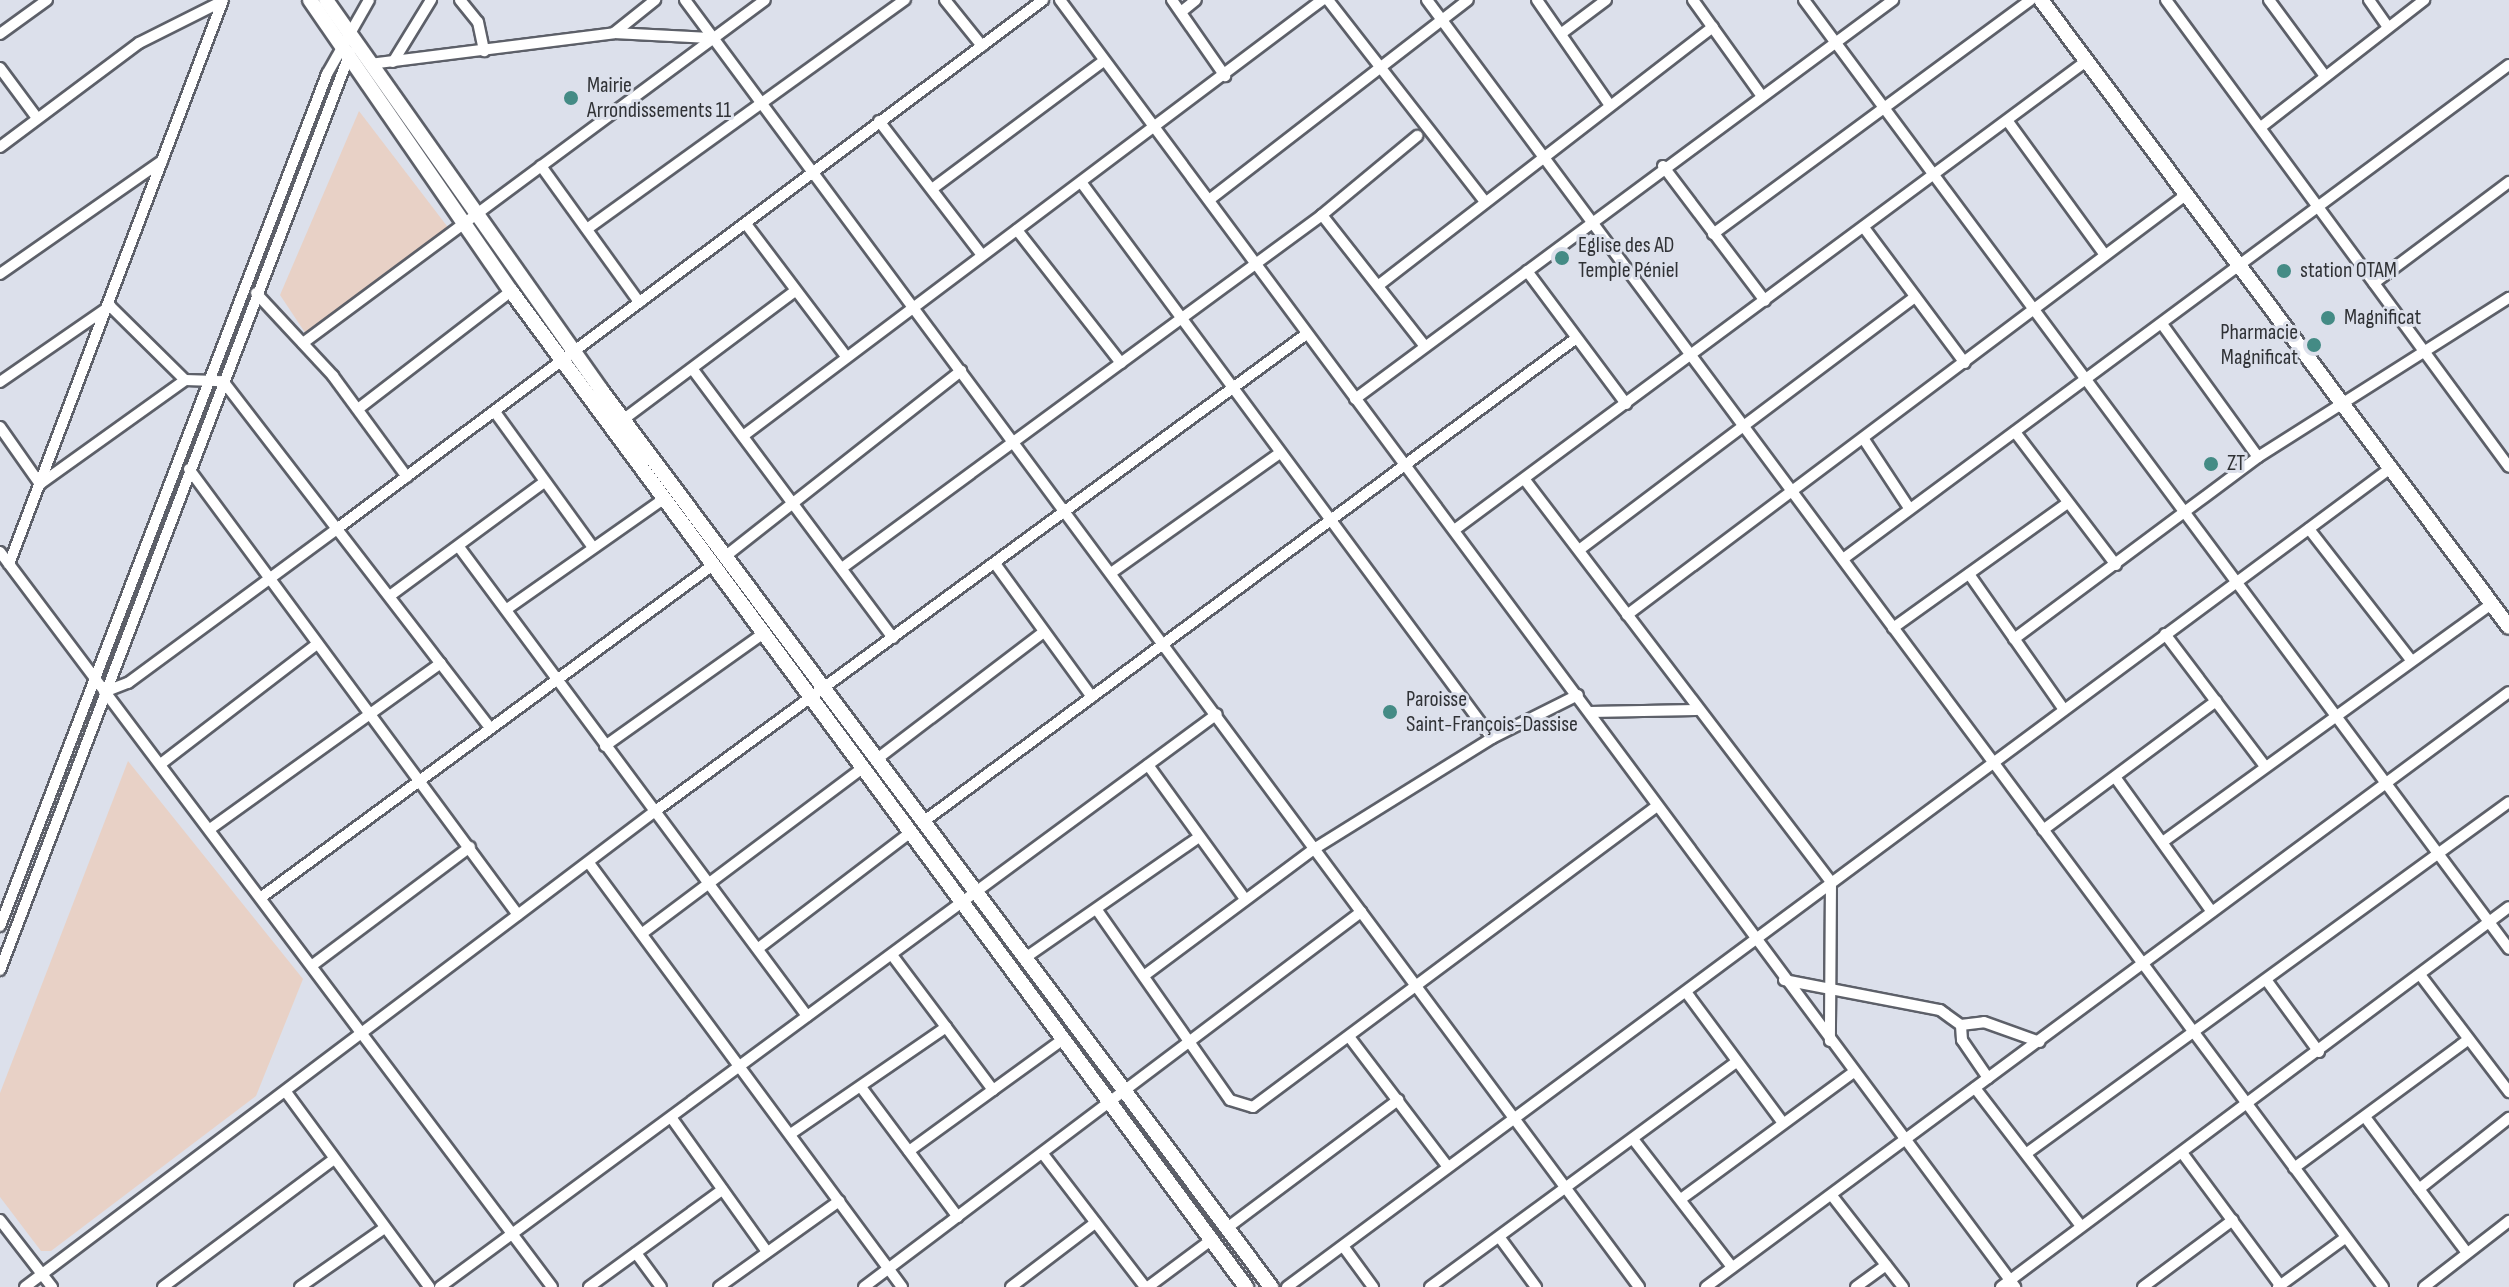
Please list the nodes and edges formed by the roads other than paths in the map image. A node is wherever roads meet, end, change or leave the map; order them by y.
1 (47, 0) edge
2 (310, 0) edge
3 (326, 0) edge
4 (369, 0) edge
5 (431, 0) edge
6 (460, 0) edge
7 (655, 0) edge
8 (685, 0) edge
9 (765, 0) edge
10 (905, 0) edge
11 (945, 0) edge
12 (1043, 0) edge
13 (1060, 0) edge
14 (1172, 0) edge
15 (1196, 0) edge
16 (1325, 0) edge
17 (1427, 0) edge
18 (1468, 0) edge
19 (1537, 0) edge
20 (1606, 0) edge
21 (1693, 0) edge
22 (1804, 0) edge
23 (1893, 0) edge
24 (2030, 0) edge
25 (2041, 0) edge
26 (2269, 0) edge
27 (2369, 0) edge
28 (2424, 0) edge
29 (222, 1) edge
30 (2168, 1) edge
31 (1181, 12) junction
32 (1441, 20) junction
33 (1713, 27) junction
34 (2388, 27) junction
35 (614, 33) junction
36 (1562, 33) junction
37 (0, 34) edge
38 (710, 38) junction
39 (347, 43) junction
40 (1835, 43) junction
41 (982, 46) junction
42 (484, 51) junction
43 (1104, 61) junction
44 (393, 62) junction
45 (2085, 62) junction
46 (370, 64) junction
47 (2509, 65) edge
48 (0, 68) edge
49 (1378, 70) junction
50 (1225, 76) junction
51 (2325, 76) junction
52 (1761, 95) junction
53 (1609, 104) junction
54 (762, 106) junction
55 (1885, 107) junction
56 (37, 118) junction
57 (879, 121) junction
58 (2009, 123) junction
59 (2261, 127) junction
60 (1156, 130) junction
61 (1417, 136) dead end
62 (0, 147) edge
63 (1541, 153) junction
64 (164, 160) junction
65 (541, 166) junction
66 (1663, 166) junction
67 (815, 172) junction
68 (1936, 176) junction
69 (1081, 182) junction
70 (2509, 182) edge
71 (932, 189) junction
72 (2187, 194) junction
73 (1483, 199) junction
74 (1209, 200) junction
75 (2318, 207) junction
76 (1322, 215) junction
77 (470, 217) junction
78 (1590, 222) junction
79 (746, 224) junction
80 (587, 229) junction
81 (1865, 229) junction
82 (1017, 230) junction
83 (1713, 234) junction
84 (982, 255) junction
85 (2105, 255) junction
86 (1256, 263) junction
87 (2241, 267) junction
88 (1527, 271) junction
89 (0, 274) edge
90 (2374, 283) junction
91 (1379, 285) junction
92 (511, 291) junction
93 (795, 291) junction
94 (256, 293) junction
95 (1915, 297) junction
96 (2509, 298) edge
97 (1765, 301) junction
98 (639, 302) junction
99 (110, 306) junction
100 (913, 306) junction
101 (2033, 309) junction
102 (1179, 319) junction
103 (2162, 324) junction
104 (1305, 335) junction
105 (1575, 339) junction
106 (303, 343) junction
107 (1424, 345) junction
108 (2423, 352) junction
109 (1694, 354) junction
110 (568, 355) junction
111 (846, 356) junction
112 (1121, 363) junction
113 (1965, 363) junction
114 (694, 371) junction
115 (961, 371) junction
116 (210, 376) junction
117 (2088, 378) junction
118 (185, 380) junction
119 (223, 381) junction
120 (0, 382) edge
121 (1232, 386) junction
122 (1355, 399) junction
123 (2343, 399) junction
124 (1626, 404) junction
125 (358, 409) junction
126 (495, 412) junction
127 (624, 419) junction
128 (1740, 423) junction
129 (0, 427) edge
130 (2015, 432) junction
131 (743, 436) junction
132 (1865, 441) junction
133 (1014, 444) junction
134 (1280, 453) junction
135 (2258, 457) junction
136 (1406, 464) junction
137 (2392, 467) junction
138 (2509, 467) edge
139 (189, 469) junction
140 (407, 477) junction
141 (1525, 480) junction
142 (544, 482) junction
143 (40, 484) junction
144 (1791, 493) junction
145 (665, 498) junction
146 (792, 504) junction
147 (2066, 504) junction
148 (1909, 508) junction
149 (2188, 509) junction
150 (1065, 514) junction
151 (1332, 522) junction
152 (338, 528) junction
153 (1457, 528) junction
154 (2309, 529) junction
155 (592, 546) junction
156 (459, 547) junction
157 (1579, 550) junction
158 (0, 552) edge
159 (727, 555) junction
160 (1843, 559) junction
161 (9, 564) junction
162 (713, 565) junction
163 (996, 565) junction
164 (2116, 565) junction
165 (842, 568) junction
166 (1111, 573) junction
167 (1969, 574) junction
168 (268, 579) junction
169 (2236, 581) junction
170 (391, 595) junction
171 (2492, 604) junction
172 (507, 609) junction
173 (1627, 615) junction
174 (2509, 627) edge
175 (1893, 628) junction
176 (1044, 632) junction
177 (764, 633) junction
178 (2165, 634) junction
179 (893, 638) junction
180 (2014, 639) junction
181 (1164, 643) junction
182 (316, 645) junction
183 (2411, 660) junction
184 (441, 663) junction
185 (554, 677) junction
186 (95, 678) junction
187 (104, 692) junction
188 (2509, 692) edge
189 (820, 693) junction
190 (1578, 695) junction
191 (1092, 697) junction
192 (2216, 701) junction
193 (2063, 708) junction
194 (1696, 710) junction
195 (1590, 712) junction
196 (369, 713) junction
197 (1217, 714) junction
198 (2336, 715) junction
199 (489, 727) junction
200 (1492, 738) junction
201 (605, 746) junction
202 (877, 759) junction
203 (162, 763) junction
204 (1989, 763) junction
205 (1148, 765) junction
206 (2265, 766) junction
207 (864, 767) junction
208 (2115, 777) junction
209 (420, 779) junction
210 (2383, 785) junction
211 (2509, 802) edge
212 (1657, 806) junction
213 (654, 812) junction
214 (923, 822) junction
215 (210, 829) junction
216 (2043, 830) junction
217 (911, 832) junction
218 (1199, 837) junction
219 (2164, 841) junction
220 (470, 847) junction
221 (1317, 847) junction
222 (2436, 852) junction
223 (589, 863) junction
224 (710, 882) junction
225 (1831, 882) junction
226 (977, 891) junction
227 (263, 896) junction
228 (1245, 899) junction
229 (962, 902) junction
230 (2509, 907) edge
231 (1097, 910) junction
232 (1361, 912) junction
233 (2212, 912) junction
234 (518, 915) junction
235 (2489, 921) junction
236 (0, 926) edge
237 (644, 932) junction
238 (1756, 943) junction
239 (760, 947) junction
240 (2509, 949) edge
241 (892, 955) junction
242 (1025, 958) junction
243 (2142, 963) junction
244 (314, 964) junction
245 (0, 970) edge
246 (1145, 975) junction
247 (2421, 976) junction
248 (1784, 980) junction
249 (2267, 981) junction
250 (1418, 983) junction
251 (1686, 992) junction
252 (1835, 992) junction
253 (807, 1016) junction
254 (1961, 1025) junction
255 (946, 1027) junction
256 (2195, 1033) junction
257 (364, 1034) junction
258 (1350, 1038) junction
259 (2469, 1039) junction
260 (1062, 1040) junction
261 (1830, 1041) junction
262 (2040, 1042) junction
263 (1192, 1043) junction
264 (2319, 1052) junction
265 (1736, 1062) junction
266 (742, 1067) junction
267 (1851, 1074) junction
268 (1988, 1078) junction
269 (861, 1087) junction
270 (1975, 1088) junction
271 (993, 1090) junction
272 (1126, 1090) junction
273 (286, 1092) junction
274 (2509, 1092) edge
275 (1398, 1100) junction
276 (1110, 1103) junction
277 (2248, 1106) junction
278 (1514, 1116) junction
279 (2365, 1117) junction
280 (2509, 1118) edge
281 (673, 1120) junction
282 (1783, 1123) junction
283 (792, 1133) junction
284 (1633, 1139) junction
285 (1904, 1139) junction
286 (909, 1151) junction
287 (2027, 1153) junction
288 (1043, 1154) junction
289 (2183, 1154) junction
290 (333, 1160) junction
291 (1447, 1166) junction
292 (2294, 1168) junction
293 (1565, 1188) junction
294 (2419, 1189) junction
295 (722, 1190) junction
296 (1833, 1197) junction
297 (1681, 1199) junction
298 (839, 1201) junction
299 (958, 1217) junction
300 (0, 1220) edge
301 (2233, 1220) junction
302 (2509, 1221) edge
303 (1095, 1223) junction
304 (2081, 1226) junction
305 (1227, 1228) junction
306 (383, 1229) junction
307 (512, 1235) junction
308 (1500, 1238) junction
309 (2345, 1238) junction
310 (1211, 1240) junction
311 (1343, 1246) junction
312 (767, 1252) junction
313 (636, 1253) junction
314 (2467, 1253) junction
315 (1886, 1265) junction
316 (1732, 1267) junction
317 (889, 1270) junction
318 (42, 1274) junction
319 (2009, 1285) edge
320 (2279, 1286) edge
321 (25, 1287) edge
322 (52, 1287) edge
323 (163, 1287) edge
324 (300, 1287) edge
325 (429, 1287) edge
326 (440, 1287) edge
327 (552, 1287) edge
328 (589, 1287) edge
329 (661, 1287) edge
330 (719, 1287) edge
331 (864, 1287) edge
332 (902, 1287) edge
333 (1011, 1287) edge
334 (1146, 1287) edge
335 (1246, 1287) edge
336 (1271, 1287) edge
337 (1287, 1287) edge
338 (1373, 1287) edge
339 (1430, 1287) edge
340 (1536, 1287) edge
341 (1639, 1287) edge
342 (1706, 1287) edge
343 (1856, 1287) edge
344 (1903, 1287) edge
345 (2143, 1287) edge
346 (2383, 1287) edge
347 (2424, 1287) edge

1 - 37 street
2 - 39 main road
3 - 39 main road
4 - 39 street
5 - 44 street
6 - 42 street
7 - 35 street
8 - 38 street
9 - 38 street
10 - 54 street
11 - 41 street
12 - 41 street
13 - 43 street
14 - 31 street
15 - 31 street
16 - 49 street
16 - 50 street
17 - 32 street
18 - 32 street
19 - 36 street
20 - 36 street
21 - 33 street
22 - 40 street
23 - 40 street
24 - 55 street
25 - 45 main road
26 - 51 street
27 - 34 street
28 - 34 street
29 - 56 street
29 - 64 street
30 - 59 street
31 - 50 street
32 - 49 street
32 - 63 street
33 - 52 street
33 - 53 street
34 - 51 street
35 - 38 street
35 - 42 street
36 - 53 street
38 - 54 street
38 - 65 street
39 - 46 main road
39 - 77 main road
39 - 94 street
39 - 116 street
40 - 52 street
40 - 55 street
41 - 57 street
42 - 44 street
43 - 60 street
43 - 71 street
44 - 46 street
45 - 58 street
45 - 72 main road
46 - 77 main road
47 - 75 street
48 - 56 street
49 - 73 street
49 - 74 street
50 - 60 street
51 - 59 street
52 - 66 street
53 - 63 street
54 - 67 street
54 - 80 street
55 - 68 street
55 - 83 street
56 - 62 street
57 - 67 street
57 - 71 street
58 - 68 street
58 - 85 street
59 - 75 street
60 - 69 street
60 - 74 street
61 - 76 street
63 - 73 street
63 - 78 street
64 - 89 street
64 - 99 street
65 - 77 street
65 - 80 street
66 - 78 street
66 - 83 street
67 - 79 street
67 - 100 street
68 - 81 street
68 - 101 street
69 - 82 street
69 - 102 street
70 - 90 street
71 - 84 street
72 - 85 street
72 - 87 main road
73 - 91 street
74 - 86 street
75 - 87 street
75 - 90 street
76 - 86 street
76 - 91 street
77 - 92 main road
77 - 106 street
77 - 110 main road
78 - 88 street
78 - 109 street
79 - 93 street
79 - 98 street
80 - 98 street
81 - 95 street
81 - 97 street
82 - 84 street
82 - 112 street
83 - 97 street
84 - 100 street
85 - 101 street
86 - 102 street
86 - 104 street
87 - 103 street
87 - 123 main road
88 - 105 street
88 - 107 street
90 - 108 street
91 - 107 street
92 - 110 main road
92 - 125 street
93 - 111 street
93 - 114 street
94 - 106 street
94 - 119 street
95 - 113 street
95 - 128 street
96 - 108 street
97 - 109 street
98 - 110 street
99 - 118 street
99 - 120 street
99 - 143 street
100 - 111 street
100 - 115 street
101 - 113 street
101 - 117 street
102 - 112 street
102 - 121 street
103 - 117 street
103 - 135 street
104 - 121 street
104 - 122 street
105 - 124 street
105 - 136 street
106 - 125 street
107 - 122 street
108 - 123 street
108 - 138 street
109 - 124 street
109 - 128 street
110 - 126 street
110 - 127 main road
110 - 145 main road
111 - 131 street
112 - 133 street
113 - 132 street
114 - 127 street
114 - 131 street
115 - 133 street
115 - 146 street
116 - 118 street
116 - 119 street
116 - 186 street
117 - 130 street
117 - 149 street
118 - 143 street
119 - 139 street
119 - 152 street
121 - 134 street
121 - 150 street
122 - 136 street
123 - 135 street
123 - 137 main road
124 - 141 street
125 - 140 street
126 - 140 street
126 - 142 street
127 - 159 main road
128 - 144 street
128 - 157 street
129 - 143 street
130 - 147 street
130 - 148 street
131 - 146 street
132 - 144 street
132 - 148 street
133 - 150 street
133 - 165 street
134 - 151 street
134 - 166 street
135 - 149 street
136 - 151 street
136 - 153 street
137 - 154 street
137 - 171 main road
139 - 168 street
139 - 187 street
140 - 152 street
141 - 153 street
141 - 157 street
142 - 155 street
142 - 156 street
143 - 161 street
144 - 160 street
144 - 173 street
145 - 155 street
145 - 162 main road
146 - 159 street
146 - 165 street
147 - 164 street
147 - 167 street
148 - 160 street
149 - 164 street
149 - 169 street
150 - 163 street
150 - 166 street
151 - 181 street
151 - 200 street
152 - 168 street
152 - 170 street
153 - 190 street
154 - 169 street
154 - 183 street
155 - 172 street
156 - 170 street
156 - 172 street
157 - 173 street
158 - 161 street
159 - 189 main road
160 - 175 street
161 - 186 street
162 - 177 main road
162 - 185 street
163 - 176 street
163 - 179 street
164 - 180 street
165 - 179 street
166 - 181 street
167 - 175 street
167 - 180 street
168 - 182 street
168 - 187 street
169 - 178 street
169 - 198 street
170 - 184 street
171 - 174 main road
171 - 183 street
172 - 185 street
173 - 194 street
175 - 204 street
176 - 191 street
176 - 202 street
177 - 189 main road
177 - 201 street
178 - 192 street
178 - 193 street
179 - 189 street
180 - 193 street
181 - 191 street
181 - 197 street
182 - 196 street
182 - 203 street
183 - 198 street
184 - 196 street
184 - 199 street
185 - 199 street
185 - 201 street
186 - 187 street
186 - 236 street
187 - 203 street
187 - 245 street
188 - 210 street
189 - 202 main road
189 - 207 main road
189 - 213 street
190 - 195 street
190 - 200 street
191 - 214 street
192 - 206 street
192 - 208 street
193 - 204 street
194 - 195 street
194 - 225 street
195 - 212 street
196 - 209 street
196 - 215 street
197 - 205 street
197 - 221 street
198 - 206 street
198 - 210 street
199 - 209 street
200 - 221 street
201 - 213 street
202 - 214 main road
203 - 215 street
204 - 216 street
204 - 225 street
205 - 218 street
205 - 226 street
206 - 219 street
207 - 217 main road
207 - 224 street
208 - 216 street
208 - 219 street
209 - 220 street
209 - 227 street
210 - 222 street
210 - 233 street
211 - 222 street
212 - 238 street
212 - 250 street
213 - 223 street
213 - 224 street
214 - 226 main road
215 - 227 street
216 - 243 street
217 - 229 main road
217 - 239 street
218 - 228 street
218 - 231 street
219 - 233 street
220 - 234 street
220 - 244 street
221 - 228 street
221 - 232 street
222 - 235 street
222 - 249 street
223 - 234 street
223 - 237 street
224 - 237 street
224 - 239 street
225 - 238 street
225 - 252 street
226 - 229 street
226 - 242 main road
227 - 244 street
228 - 246 street
229 - 241 street
229 - 260 main road
230 - 235 street
231 - 242 street
231 - 246 street
232 - 250 street
232 - 263 street
233 - 243 street
234 - 257 street
235 - 240 street
235 - 247 street
237 - 266 street
238 - 248 street
238 - 251 street
239 - 253 street
241 - 253 street
241 - 255 street
242 - 272 main road
243 - 256 street
243 - 262 street
244 - 257 street
246 - 263 street
247 - 259 street
247 - 264 street
248 - 252 street
248 - 261 street
249 - 256 street
249 - 264 street
250 - 258 street
250 - 278 street
251 - 265 street
251 - 278 street
252 - 254 street
252 - 261 street
253 - 266 street
254 - 262 street
254 - 268 street
255 - 269 street
255 - 271 street
256 - 277 street
256 - 287 street
257 - 273 street
257 - 307 street
258 - 263 street
258 - 275 street
259 - 274 street
259 - 279 street
260 - 271 street
260 - 276 main road
261 - 267 street
262 - 268 street
263 - 272 street
264 - 277 street
265 - 282 street
265 - 284 street
266 - 281 street
266 - 283 street
267 - 282 street
267 - 285 street
268 - 270 street
269 - 283 street
269 - 286 street
270 - 285 street
270 - 287 street
271 - 286 street
272 - 276 street
272 - 305 main road
273 - 290 street
273 - 318 street
275 - 291 street
275 - 305 street
276 - 288 street
276 - 310 main road
277 - 289 street
277 - 292 street
278 - 291 street
278 - 293 street
279 - 292 street
279 - 294 street
280 - 294 street
281 - 295 street
281 - 307 street
282 - 297 street
283 - 298 street
284 - 293 street
284 - 297 street
285 - 296 street
285 - 319 street
286 - 299 street
287 - 304 street
288 - 299 street
288 - 303 street
289 - 301 street
289 - 304 street
290 - 306 street
290 - 323 street
291 - 311 street
292 - 309 street
293 - 308 street
293 - 341 street
294 - 314 street
295 - 312 street
295 - 313 street
296 - 315 street
296 - 316 street
297 - 316 street
298 - 312 street
298 - 317 street
299 - 317 street
300 - 318 street
301 - 320 street
301 - 345 street
302 - 314 street
303 - 333 street
303 - 334 street
304 - 319 street
305 - 336 main road
306 - 324 street
306 - 325 street
307 - 326 street
307 - 327 street
308 - 339 street
308 - 340 street
309 - 320 street
309 - 346 street
310 - 334 street
310 - 335 main road
311 - 337 street
311 - 338 street
312 - 330 street
313 - 328 street
313 - 329 street
314 - 347 street
315 - 343 street
315 - 344 street
316 - 342 street
317 - 331 street
317 - 332 street
318 - 321 street
318 - 322 street

